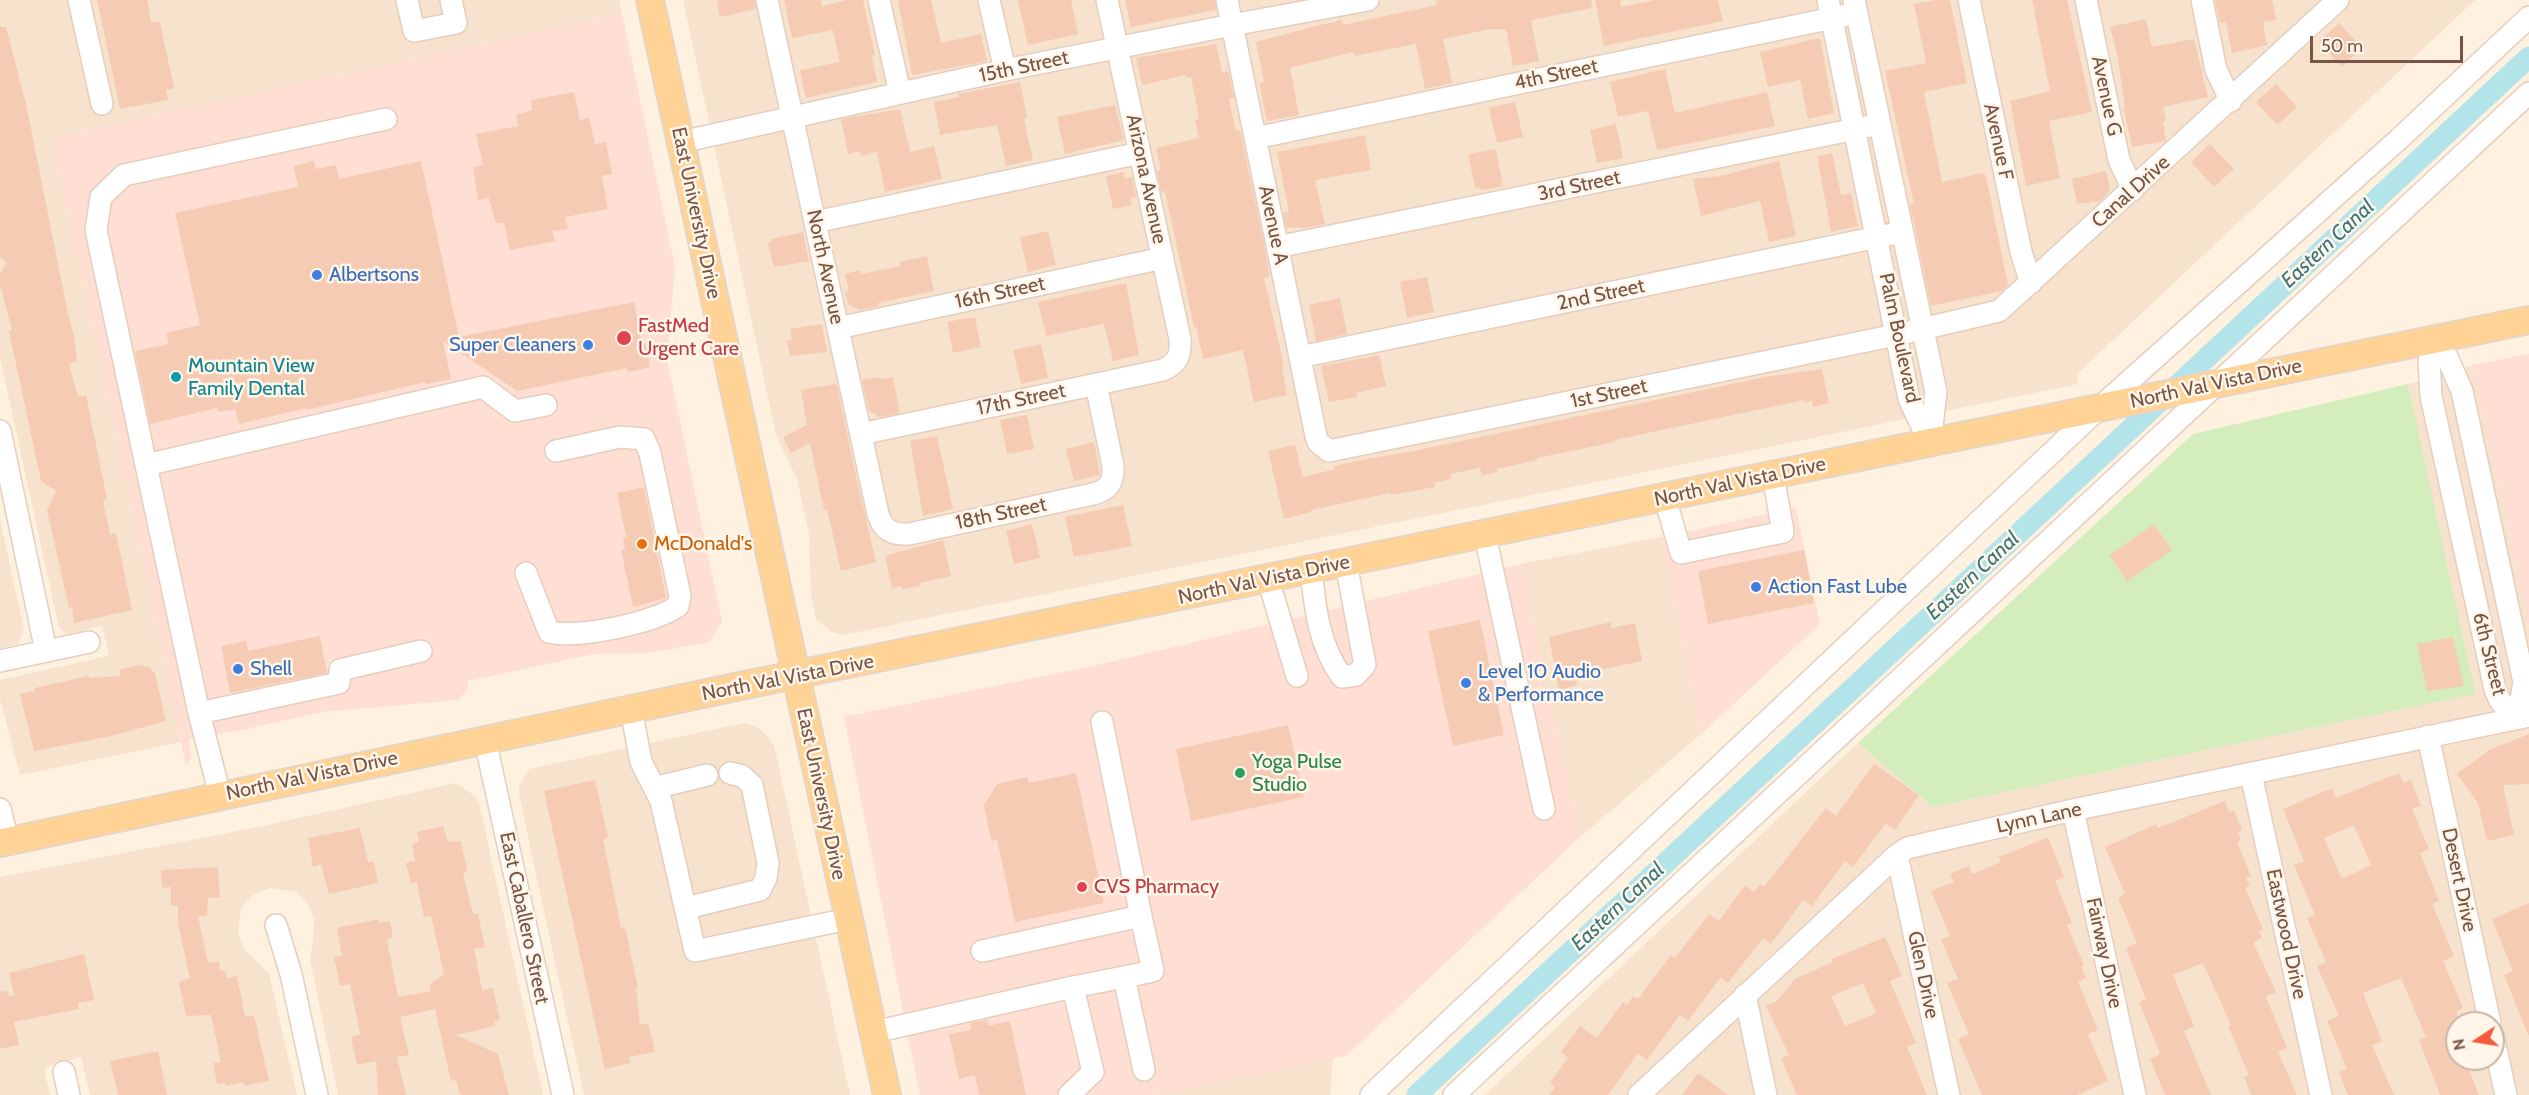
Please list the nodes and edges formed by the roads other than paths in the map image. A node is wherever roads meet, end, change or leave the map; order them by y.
1 (79, 0) edge
2 (407, 0) edge
3 (451, 0) edge
4 (650, 0) edge
5 (767, 0) edge
6 (879, 0) edge
7 (989, 0) edge
8 (1107, 0) edge
9 (1227, 0) edge
10 (1969, 0) edge
11 (2086, 0) edge
12 (2202, 0) edge
13 (1354, 1) edge
14 (2331, 3) edge
15 (1856, 6) edge
16 (1829, 9) edge
17 (2529, 17) edge
18 (1232, 24) junction
19 (1118, 48) junction
20 (1005, 70) junction
21 (900, 93) junction
22 (2529, 93) edge
23 (2231, 101) junction
24 (102, 104) dead end
25 (792, 117) junction
26 (386, 119) dead end
27 (1880, 124) junction
28 (1855, 129) junction
29 (1255, 138) junction
30 (681, 142) junction
31 (1140, 153) junction
32 (2133, 190) junction
33 (815, 222) junction
34 (1902, 232) junction
35 (1878, 238) junction
36 (1277, 247) junction
37 (1163, 258) junction
38 (2031, 283) junction
39 (2529, 320) edge
40 (838, 328) junction
41 (1923, 329) junction
42 (1896, 335) junction
43 (2434, 339) junction
44 (1300, 357) junction
45 (1178, 359) joint
46 (1096, 384) junction
47 (2216, 384) junction
48 (546, 405) dead end
49 (2100, 408) junction
50 (0, 431) edge
51 (861, 435) junction
52 (1930, 443) junction
53 (1323, 448) joint
54 (556, 451) dead end
55 (146, 465) junction
56 (1773, 475) junction
57 (1665, 498) junction
58 (889, 532) joint
59 (1485, 535) junction
60 (1346, 563) junction
61 (1311, 570) junction
62 (526, 573) dead end
63 (1268, 579) junction
64 (89, 642) dead end
65 (46, 651) junction
66 (421, 651) dead end
67 (0, 661) edge
68 (796, 676) junction
69 (1297, 676) dead end
70 (631, 710) junction
71 (199, 713) junction
72 (2521, 717) edge
73 (1102, 722) dead end
74 (2428, 736) junction
75 (486, 740) junction
76 (730, 773) dead end
77 (2251, 774) junction
78 (707, 775) dead end
79 (654, 788) junction
80 (220, 795) junction
81 (0, 809) edge
82 (1544, 809) dead end
83 (2073, 810) junction
84 (4, 842) edge
85 (1896, 855) junction
86 (686, 908) junction
87 (1141, 916) junction
88 (848, 919) junction
89 (276, 925) dead end
90 (982, 951) dead end
91 (1125, 977) junction
92 (1073, 987) junction
93 (1745, 995) junction
94 (2487, 1011) edge
95 (874, 1032) junction
96 (1144, 1070) dead end
97 (2501, 1071) edge
98 (64, 1072) dead end
99 (69, 1095) edge
100 (317, 1095) edge
101 (563, 1095) edge
102 (888, 1095) edge
103 (1069, 1095) edge
104 (1371, 1095) edge
105 (1454, 1095) edge
106 (1639, 1095) edge
107 (1766, 1095) edge
108 (1949, 1095) edge
109 (2135, 1095) edge
110 (2321, 1095) edge
111 (2506, 1095) edge

1 - 24 street
2 - 3 street
4 - 30 main road, East University Drive
5 - 25 street, North Avenue
6 - 21 street
7 - 20 street
8 - 19 street, Arizona Avenue
9 - 18 street, Avenue A
10 - 38 street, Avenue F
11 - 32 street, Avenue G
12 - 23 street
13 - 18 street, 15th Street
14 - 23 street, Canal Drive
15 - 16 street, 4th Street
15 - 27 street, Palm Boulevard
16 - 28 street, Palm Boulevard
16 - 29 street, 4th Street
17 - 49 street
18 - 19 street, 15th Street
18 - 29 street, Avenue A
19 - 20 street, 15th Street
19 - 31 street, Arizona Avenue
20 - 21 street, 15th Street
21 - 25 street, 15th Street
22 - 47 street
23 - 32 street, Canal Drive
25 - 30 street, 15th Street
25 - 33 street, North Avenue
26 - 55 street
27 - 28 street, 3rd Street
27 - 34 street, Palm Boulevard
28 - 35 street, Palm Boulevard
28 - 36 street, 3rd Street
29 - 36 street, Avenue A
30 - 68 main road, East University Drive
31 - 33 street
31 - 37 street, Arizona Avenue
32 - 38 street, Canal Drive
33 - 40 street, North Avenue
34 - 35 street, 2nd Street
34 - 41 street, Palm Boulevard
35 - 42 street, Palm Boulevard
35 - 44 street, 2nd Street
36 - 44 street, Avenue A
37 - 40 street, 16th Street
37 - 45 street, Arizona Avenue
38 - 41 street, Canal Drive
39 - 43 main road, North Val Vista Drive
40 - 51 street, North Avenue
41 - 42 street, Canal Drive
41 - 52 street, Palm Boulevard
42 - 52 street, Palm Boulevard
42 - 53 street, 1st Street
43 - 47 main road, North Val Vista Drive
43 - 72 street, 6th Street
43 - 72 street, 6th Street
44 - 53 street, Avenue A
45 - 46 street, 17th Street
46 - 51 street, 17th Street
46 - 58 street, 18th Street
47 - 49 main road, North Val Vista Drive
47 - 105 street
48 - 55 street
49 - 52 main road, North Val Vista Drive
49 - 104 street
50 - 65 street
51 - 58 street, North Avenue
52 - 56 main road, North Val Vista Drive
54 - 62 street
55 - 71 street
56 - 57 main road, North Val Vista Drive
56 - 57 street
57 - 59 main road, North Val Vista Drive
59 - 60 main road, North Val Vista Drive
59 - 82 street
60 - 61 main road, North Val Vista Drive
60 - 61 street
61 - 63 main road, North Val Vista Drive
63 - 68 main road, North Val Vista Drive
63 - 69 street
64 - 65 street
65 - 67 street
66 - 71 street
68 - 70 main road, North Val Vista Drive
68 - 88 main road, East University Drive
70 - 75 main road, North Val Vista Drive
70 - 79 street
71 - 80 street
72 - 74 street, Lynn Lane
73 - 87 street
74 - 77 street, Lynn Lane
74 - 94 street, Desert Drive
75 - 80 main road, North Val Vista Drive
75 - 101 street, East Caballero Street
76 - 86 street
77 - 83 street, Lynn Lane
77 - 110 street, Eastwood Drive
78 - 79 street
79 - 86 street
80 - 84 main road, North Val Vista Drive
81 - 84 street
83 - 85 street, Lynn Lane
83 - 109 street, Fairway Drive
85 - 93 street, Lynn Lane
85 - 108 street, Glen Drive
86 - 88 street
87 - 90 street
87 - 91 street
88 - 95 main road, East University Drive
89 - 100 street
91 - 92 street
91 - 96 street
92 - 95 street
92 - 103 street
93 - 106 street, Lynn Lane
93 - 107 street
95 - 102 main road, East University Drive
97 - 111 street
98 - 99 street

